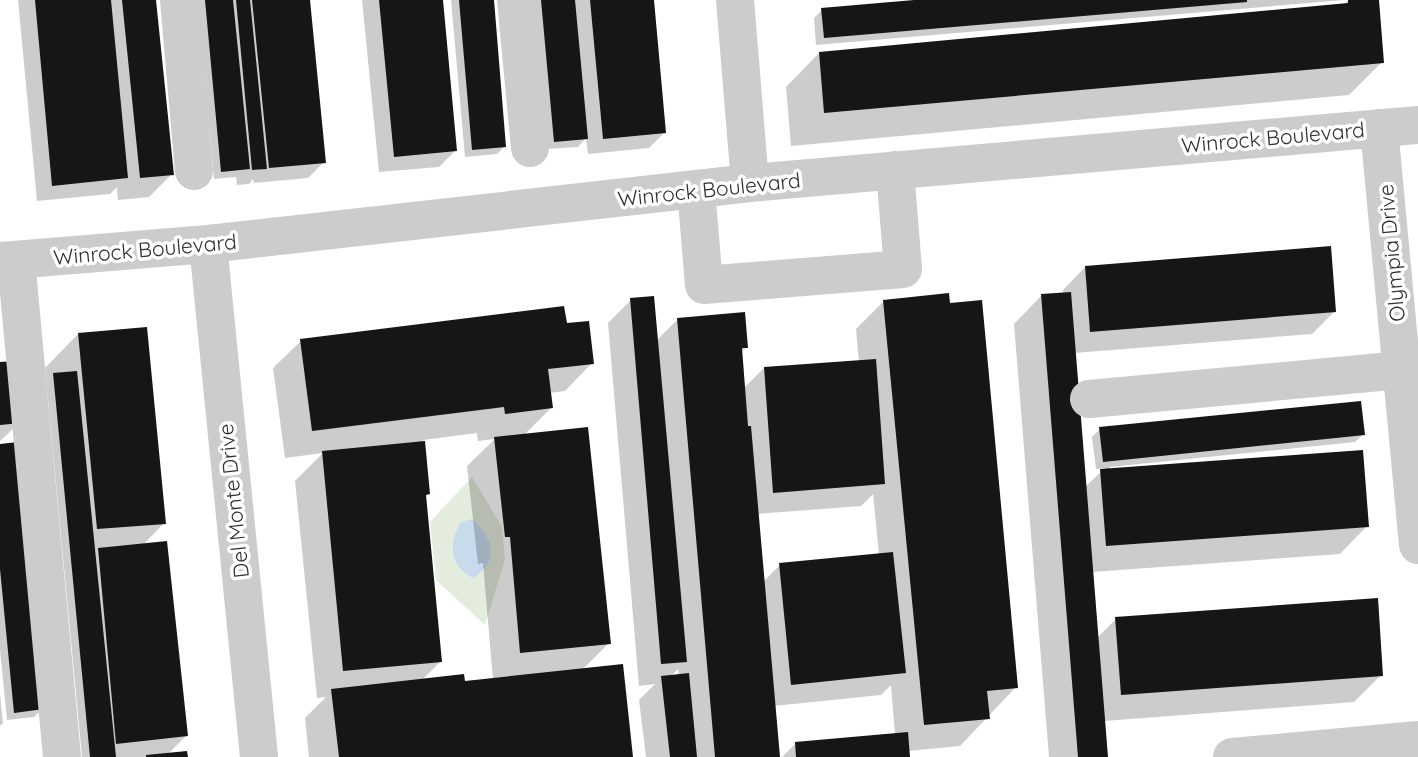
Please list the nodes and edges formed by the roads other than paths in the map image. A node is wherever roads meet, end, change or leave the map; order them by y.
1 (179, 0) edge
2 (516, 0) edge
3 (735, 0) edge
4 (1418, 125) edge
5 (1379, 128) junction
6 (530, 148) dead end
7 (895, 170) junction
8 (194, 171) dead end
9 (750, 183) junction
10 (696, 189) junction
11 (208, 244) junction
12 (8, 260) edge
13 (1406, 349) edge
14 (1089, 399) dead end
15 (1418, 545) edge
16 (1418, 740) edge
17 (62, 757) edge
18 (259, 757) edge
19 (1232, 757) edge

1 - 8 street
2 - 6 street
3 - 9 street
4 - 5 street, Winrock Boulevard
5 - 7 street, Winrock Boulevard
5 - 13 street, Olympia Drive
7 - 9 street, Winrock Boulevard
7 - 10 street
9 - 10 street, Winrock Boulevard
10 - 11 street, Winrock Boulevard
11 - 12 street, Winrock Boulevard
11 - 18 street, Del Monte Drive
12 - 17 street
13 - 14 street
13 - 15 street, Olympia Drive
16 - 19 street

